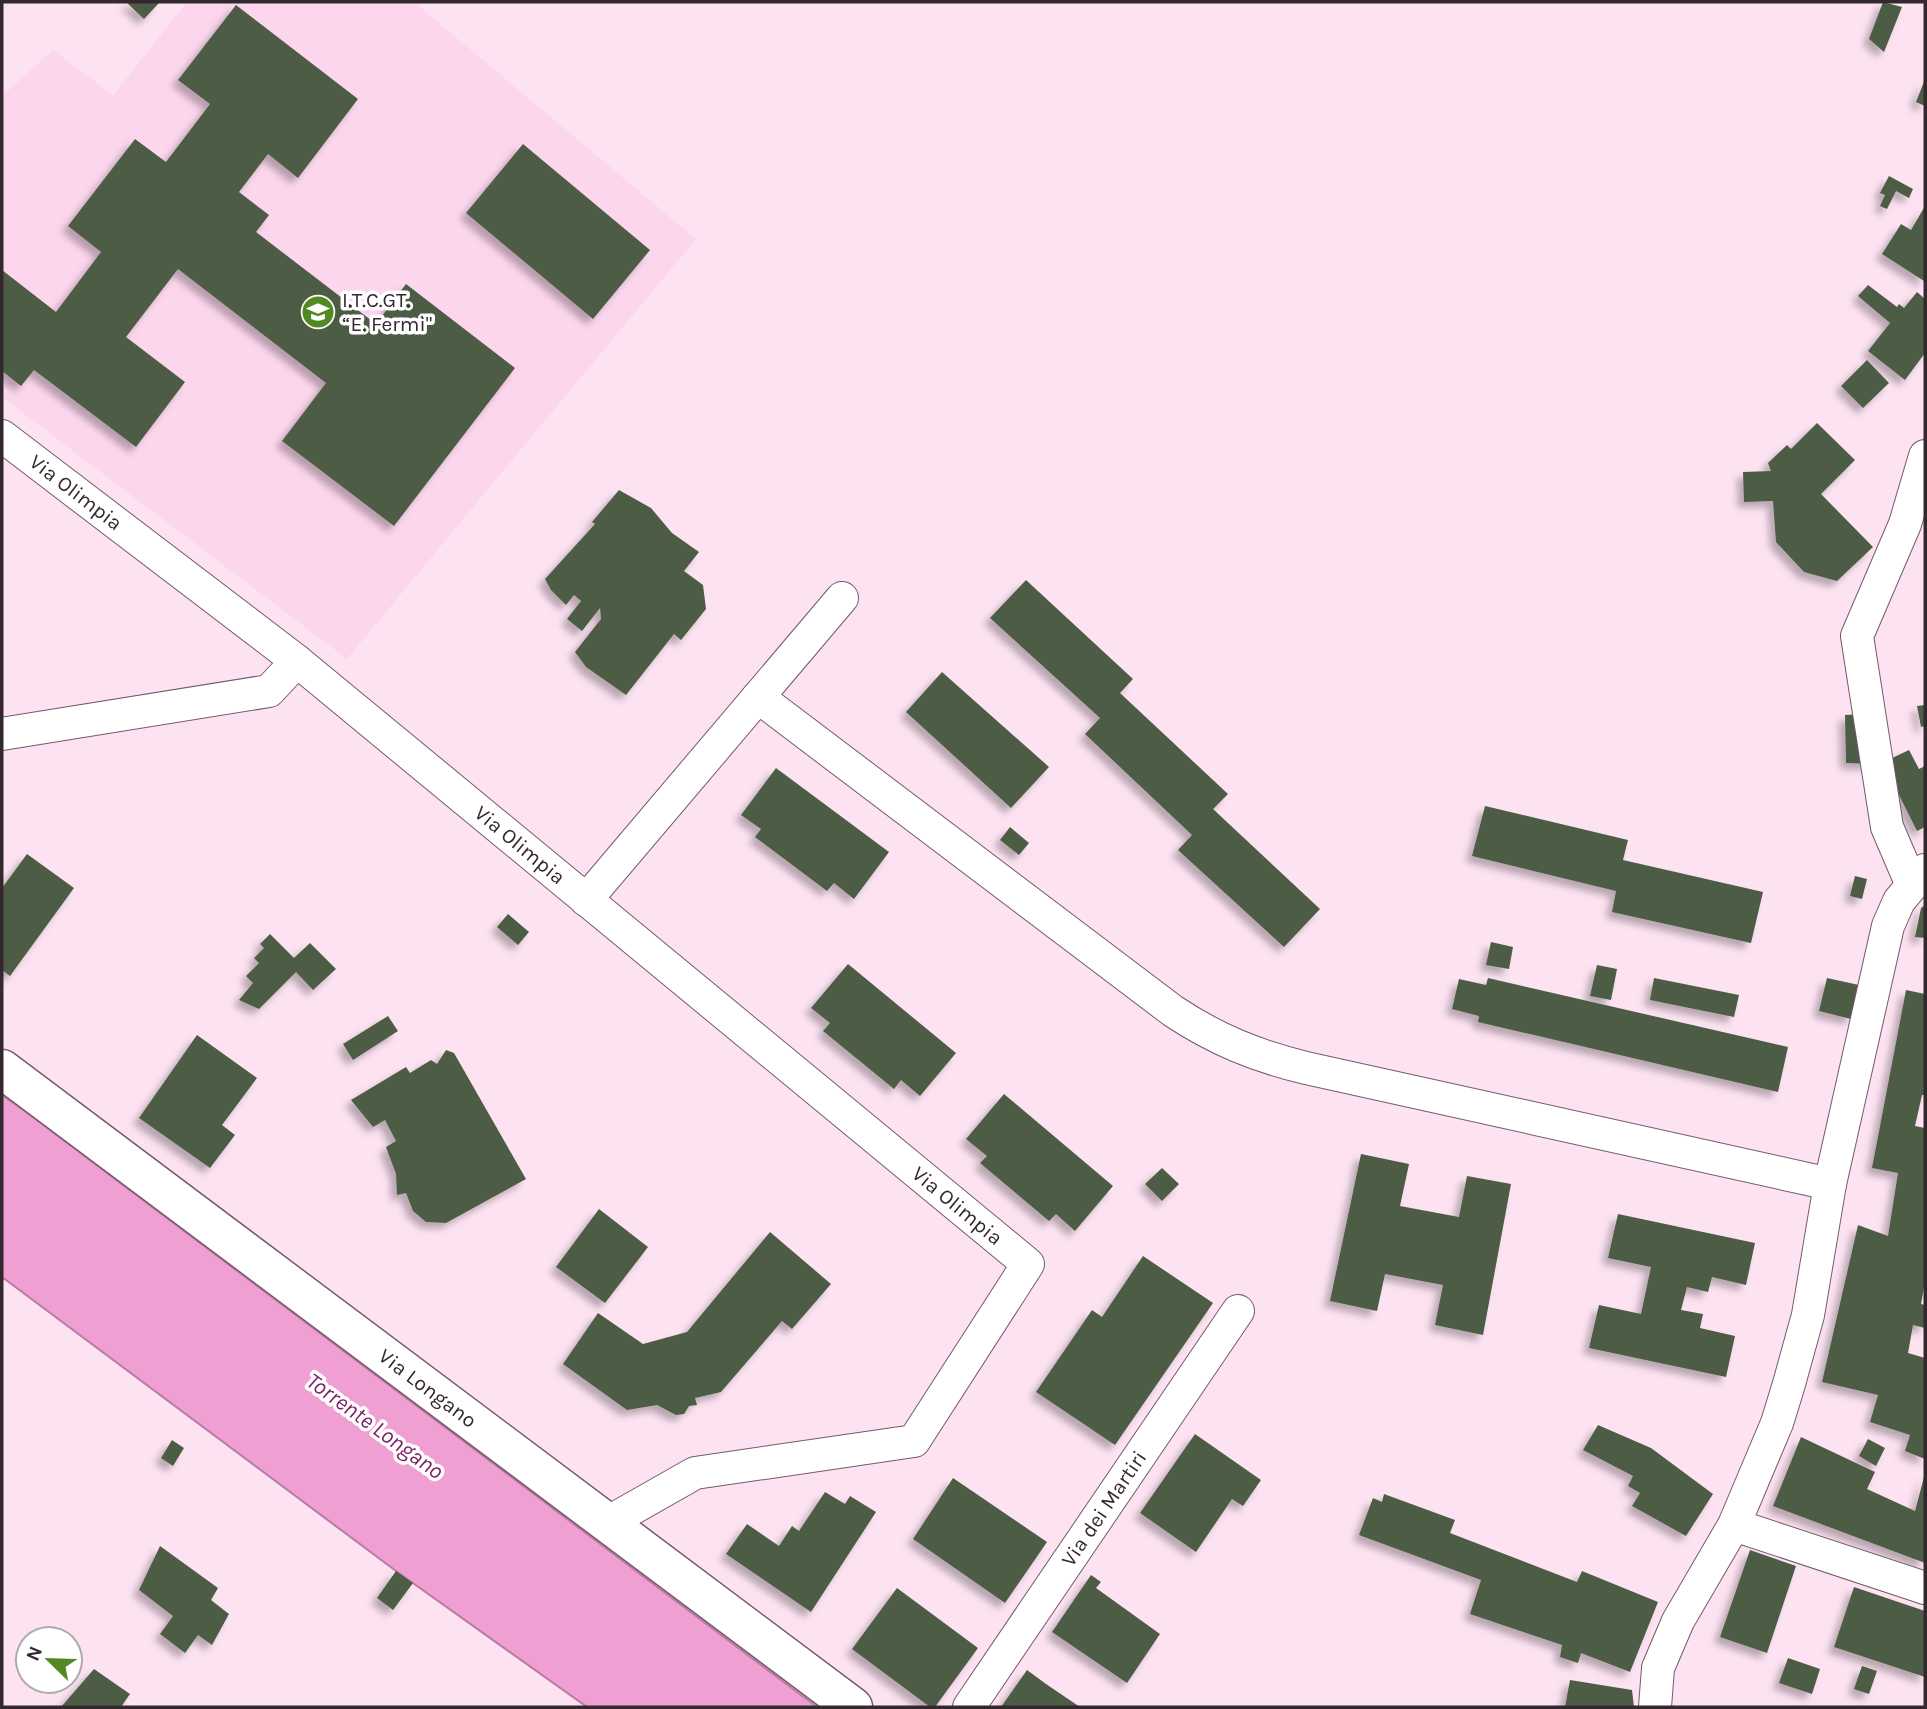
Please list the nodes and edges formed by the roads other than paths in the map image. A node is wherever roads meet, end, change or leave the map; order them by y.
1 (2, 436) edge
2 (1925, 456) edge
3 (842, 598) dead end
4 (297, 661) junction
5 (758, 697) junction
6 (2, 734) edge
7 (1918, 877) edge
8 (586, 900) junction
9 (2, 1069) edge
10 (1830, 1184) junction
11 (1238, 1311) dead end
12 (607, 1523) junction
13 (1734, 1525) junction
14 (1925, 1588) edge
15 (853, 1707) edge
16 (969, 1707) edge
17 (1656, 1707) edge

1 - 4 street, Via Olimpia
2 - 7 street
3 - 5 street
4 - 6 street
4 - 8 street, Via Olimpia
5 - 8 street
5 - 10 street
7 - 10 street
8 - 12 street, Via Olimpia
9 - 12 street, Via Longano
10 - 13 street
11 - 16 street, Via dei Martiri
12 - 15 street, Via Longano
13 - 14 street
13 - 17 street

